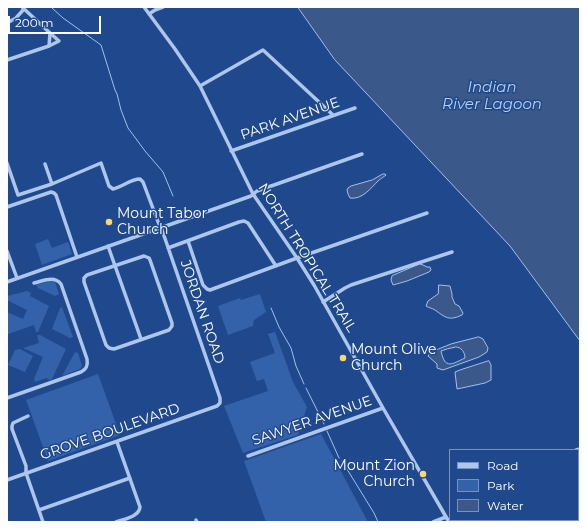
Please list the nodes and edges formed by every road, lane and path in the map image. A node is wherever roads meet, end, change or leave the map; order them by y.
1 (144, 7) edge
2 (163, 7) edge
3 (23, 8) edge
4 (149, 14) junction
5 (7, 23) edge
6 (50, 33) junction
7 (49, 46) junction
8 (7, 60) edge
9 (200, 86) junction
10 (355, 108) dead end
11 (333, 116) junction
12 (231, 151) junction
13 (362, 154) dead end
14 (7, 163) edge
15 (45, 164) dead end
16 (52, 184) junction
17 (253, 194) junction
18 (7, 207) edge
19 (427, 213) dead end
20 (161, 227) junction
21 (188, 240) junction
22 (108, 246) junction
23 (168, 248) junction
24 (7, 250) edge
25 (452, 252) dead end
26 (77, 257) junction
27 (297, 258) junction
28 (115, 266) junction
29 (276, 266) junction
30 (17, 278) junction
31 (7, 282) edge
32 (34, 284) dead end
33 (323, 302) junction
34 (141, 339) junction
35 (7, 398) edge
36 (220, 403) joint
37 (383, 408) junction
38 (28, 416) dead end
39 (117, 442) junction
40 (248, 456) dead end
41 (26, 473) junction
42 (130, 478) junction
43 (7, 480) edge
44 (39, 510) junction
45 (446, 517) junction
46 (43, 522) edge
47 (116, 522) edge
48 (432, 522) edge
49 (449, 522) edge

1 - 4 street, NORTH TROPICAL TRAIL
2 - 4 street
3 - 5 street
3 - 6 street
4 - 9 street, NORTH TROPICAL TRAIL
6 - 7 street
6 - 7 street
7 - 8 street
9 - 11 street
9 - 12 street, NORTH TROPICAL TRAIL
10 - 11 street, PARK AVENUE
11 - 12 street, PARK AVENUE
12 - 17 street, NORTH TROPICAL TRAIL
13 - 17 street
14 - 16 street
15 - 16 street
16 - 20 street, JORDAN ROAD
17 - 20 street
17 - 27 street, NORTH TROPICAL TRAIL
18 - 26 street
19 - 27 street
20 - 22 street
20 - 23 street, JORDAN ROAD
21 - 23 street
21 - 29 street
21 - 29 street
22 - 26 street
22 - 28 street
23 - 36 street, JORDAN ROAD
24 - 30 street
25 - 33 street
26 - 30 street
27 - 29 street
27 - 33 street, NORTH TROPICAL TRAIL
28 - 34 street
28 - 34 street
28 - 34 street
30 - 31 street
32 - 35 street
33 - 37 street, NORTH TROPICAL TRAIL
36 - 39 street, GROVE BOULEVARD
37 - 40 street, SAWYER AVENUE
37 - 45 street, NORTH TROPICAL TRAIL
38 - 41 street
39 - 41 street, GROVE BOULEVARD
39 - 42 street
41 - 43 street, GROVE BOULEVARD
41 - 44 street
42 - 44 street
42 - 47 street
44 - 46 street
45 - 48 street
45 - 49 street, NORTH TROPICAL TRAIL

